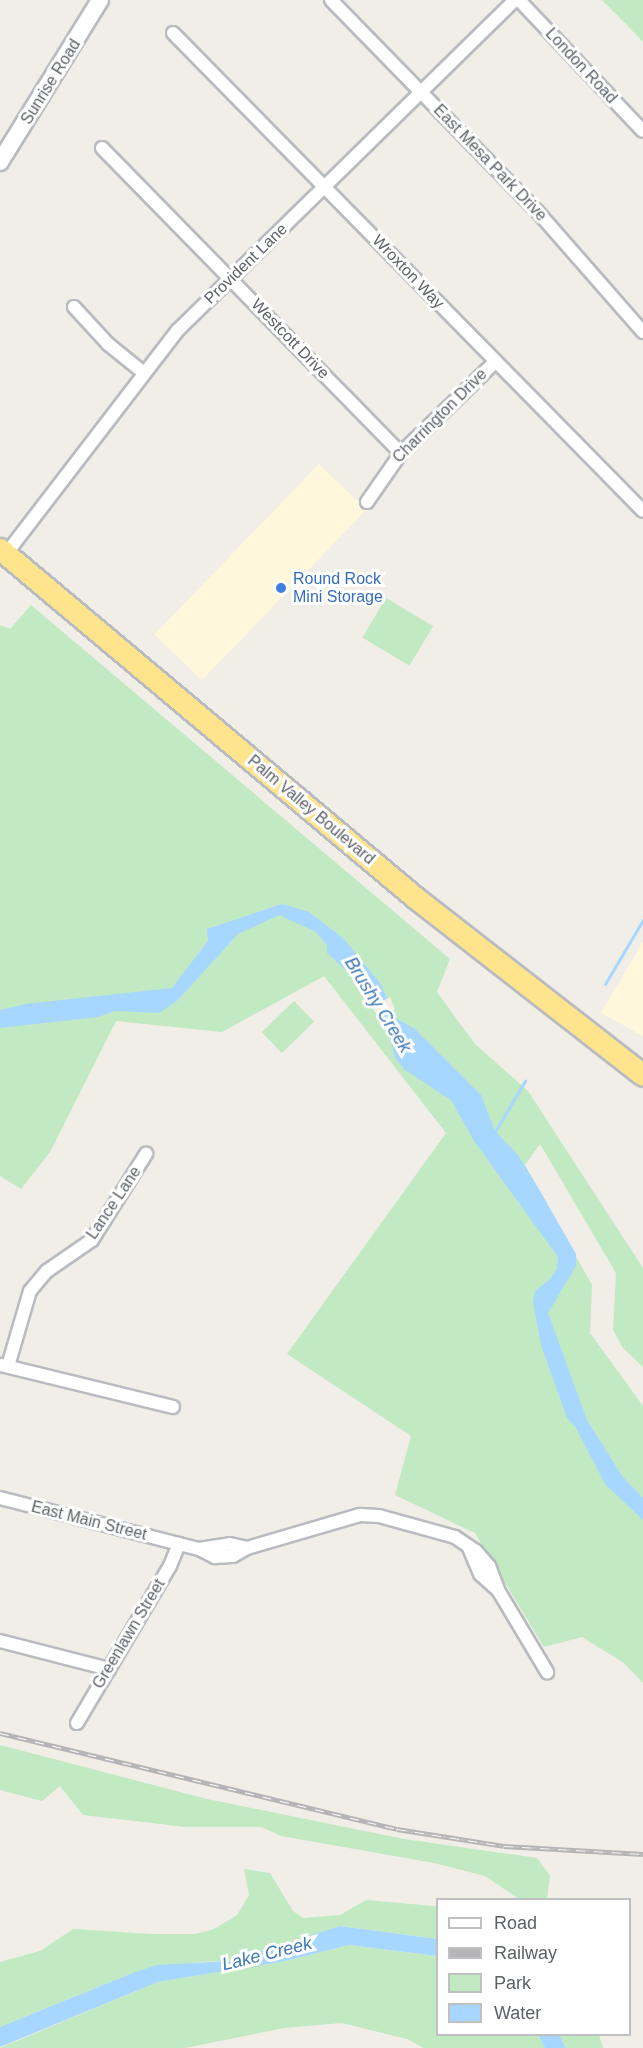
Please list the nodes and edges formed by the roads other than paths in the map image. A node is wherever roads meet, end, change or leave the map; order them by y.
1 (100, 0) edge
2 (331, 0) edge
3 (517, 0) edge
4 (173, 33) dead end
5 (422, 92) junction
6 (643, 132) edge
7 (102, 148) dead end
8 (0, 162) edge
9 (324, 187) junction
10 (231, 279) junction
11 (74, 307) dead end
12 (643, 332) edge
13 (495, 362) junction
14 (144, 373) junction
15 (401, 453) junction
16 (367, 502) dead end
17 (643, 511) edge
18 (3, 552) edge
19 (638, 1067) edge
20 (146, 1154) dead end
21 (4, 1365) edge
22 (173, 1407) dead end
23 (0, 1498) edge
24 (179, 1544) junction
25 (0, 1641) edge
26 (109, 1669) junction
27 (547, 1672) dead end
28 (77, 1723) dead end

1 - 8 main road, Sunrise Road
2 - 5 street, East Mesa Park Drive
3 - 5 street, Provident Lane
3 - 6 street, London Road
4 - 9 street, Wroxton Way
5 - 9 street, Provident Lane
5 - 12 street, East Mesa Park Drive
7 - 10 street, Westcott Drive
9 - 10 street, Provident Lane
9 - 13 street, Wroxton Way
10 - 14 street, Provident Lane
10 - 15 street, Westcott Drive
11 - 14 street
13 - 15 street, Charrington Drive
13 - 17 street, Wroxton Way
14 - 18 street, Provident Lane
15 - 16 street, Charrington Drive
18 - 19 highway, Palm Valley Boulevard
20 - 21 street, Lance Lane
21 - 22 street
23 - 24 street, East Main Street
24 - 26 street, Greenlawn Street
24 - 27 street, East Main Street
25 - 26 street
26 - 28 street, Greenlawn Street

